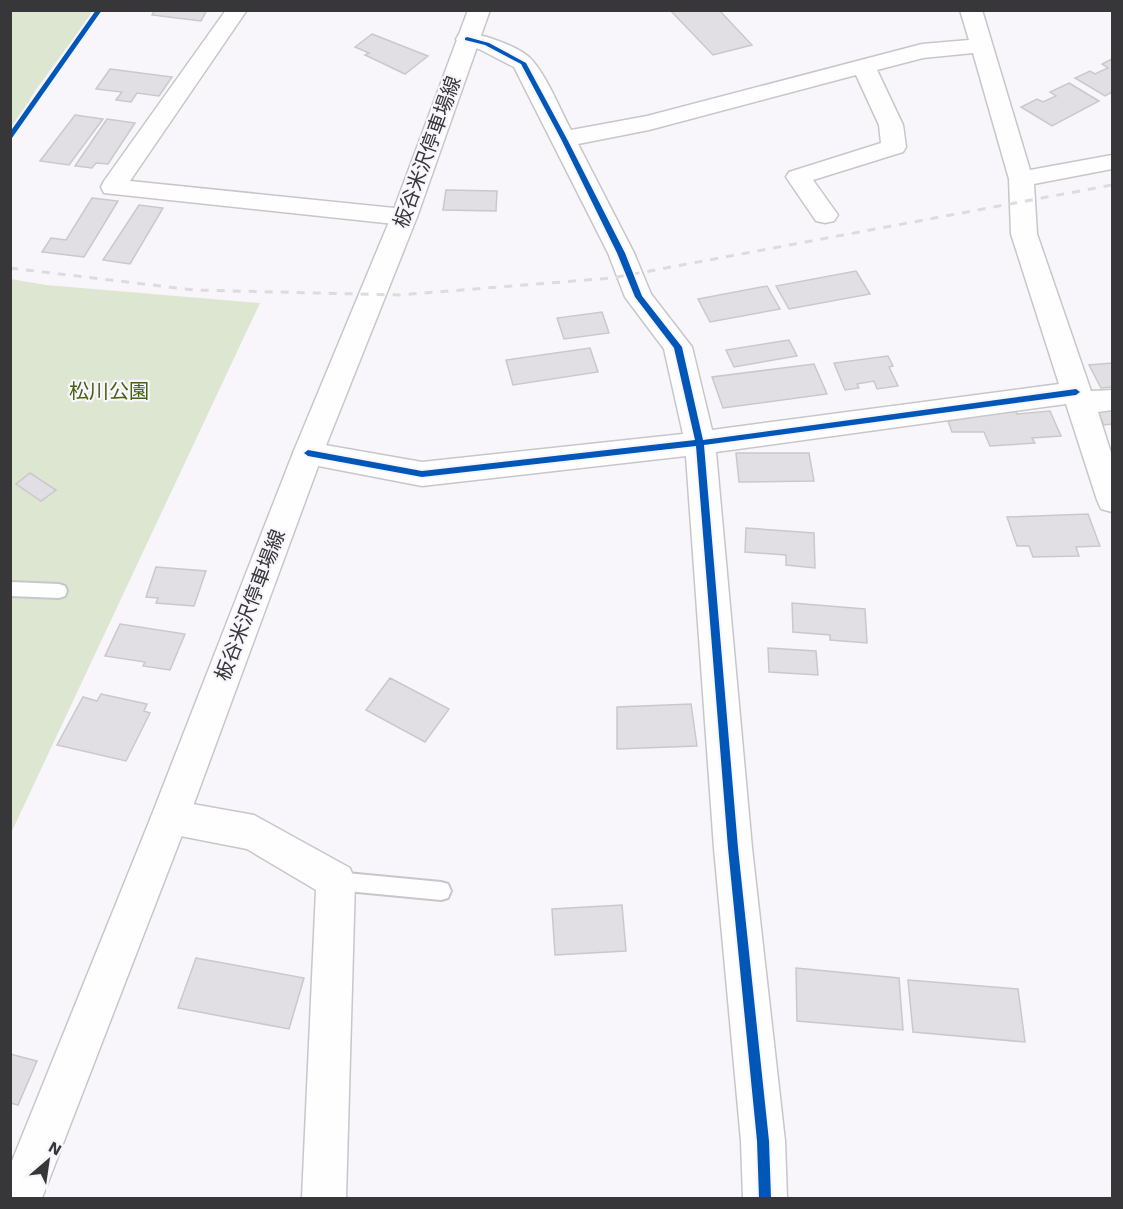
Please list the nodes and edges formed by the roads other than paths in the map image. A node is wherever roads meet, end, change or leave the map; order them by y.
1 (237, 10) edge
2 (971, 10) edge
3 (473, 25) edge
4 (980, 46) junction
5 (864, 68) junction
6 (564, 139) junction
7 (1113, 162) edge
8 (1021, 179) junction
9 (825, 215) dead end
10 (404, 217) junction
11 (1078, 398) junction
12 (1113, 400) edge
13 (700, 443) junction
14 (308, 453) junction
15 (1113, 501) edge
16 (10, 589) edge
17 (59, 591) dead end
18 (170, 817) junction
19 (336, 881) junction
20 (441, 891) dead end
21 (20, 1198) edge
22 (324, 1198) edge
23 (765, 1198) edge

1 - 10 street
2 - 4 street
3 - 6 street
3 - 10 street, 板谷米沢停車場線
4 - 5 street
4 - 8 street
5 - 6 street
5 - 9 street
6 - 13 street
7 - 8 street
8 - 11 street
10 - 14 street, 板谷米沢停車場線
11 - 12 street
11 - 13 street
11 - 15 street
13 - 14 street
13 - 23 street
14 - 18 street, 板谷米沢停車場線
16 - 17 lane
18 - 19 street
18 - 21 street, 板谷米沢停車場線
19 - 20 lane
19 - 22 street

